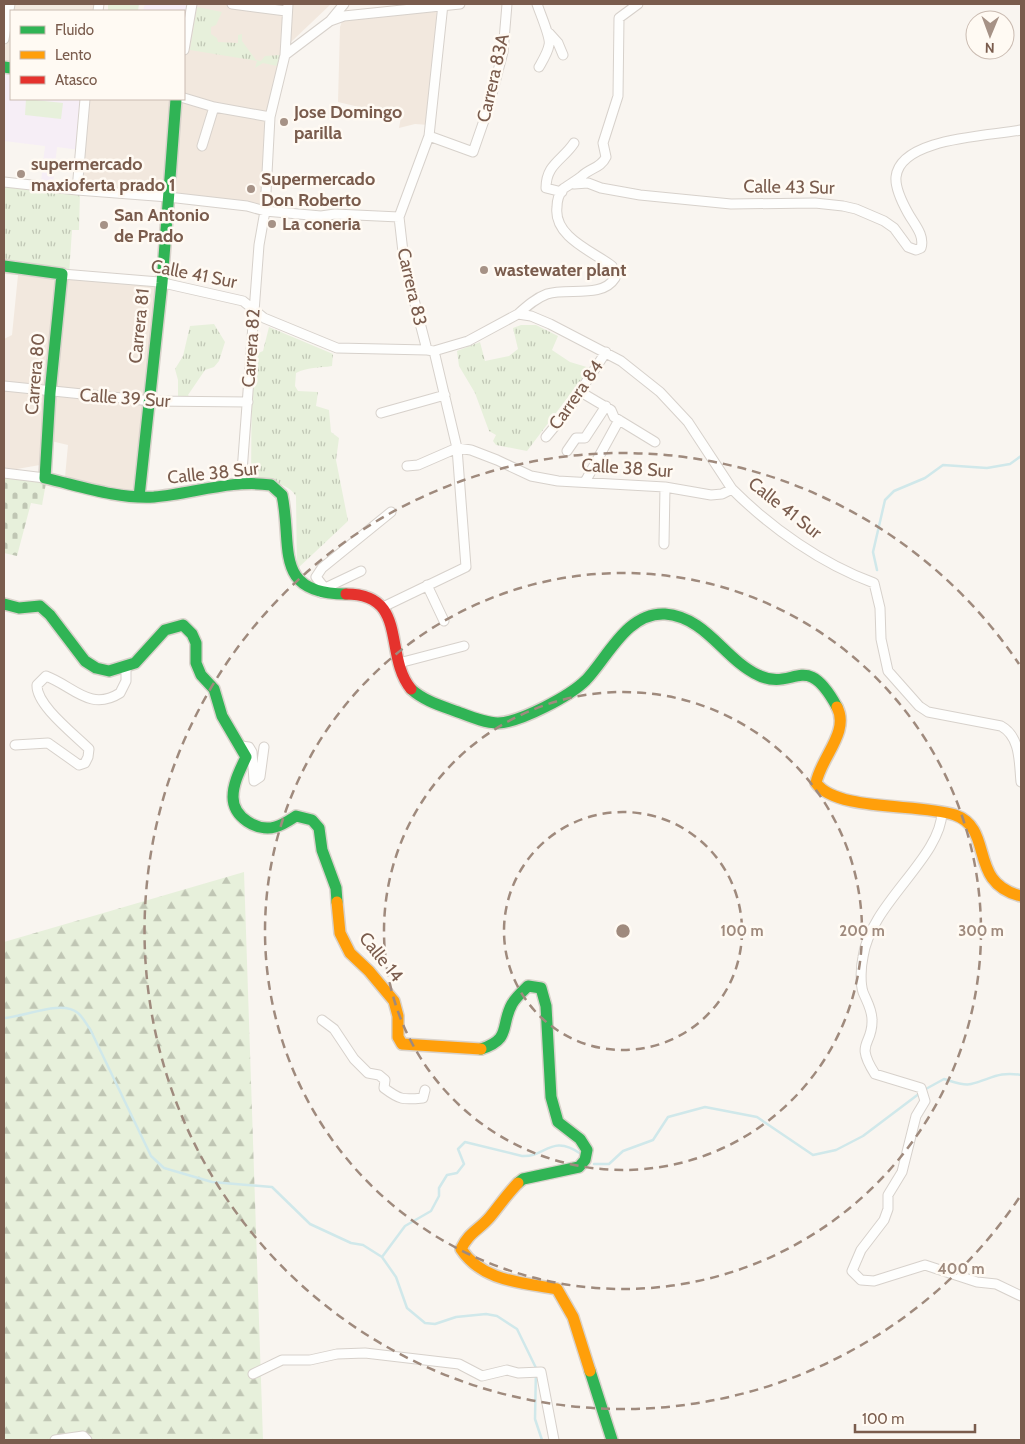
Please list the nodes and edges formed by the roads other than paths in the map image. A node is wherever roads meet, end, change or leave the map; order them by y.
1 (10, 4) edge
2 (192, 4) edge
3 (234, 4) edge
4 (344, 4) edge
5 (443, 4) edge
6 (460, 4) edge
7 (507, 4) edge
8 (537, 4) edge
9 (638, 4) edge
10 (287, 7) edge
11 (330, 21) junction
12 (549, 33) junction
13 (4, 39) edge
14 (185, 44) edge
15 (285, 55) junction
16 (563, 55) dead end
17 (539, 67) dead end
18 (185, 98) edge
19 (85, 100) edge
20 (176, 100) edge
21 (214, 107) junction
22 (270, 117) junction
23 (1021, 130) edge
24 (429, 136) junction
25 (574, 143) dead end
26 (202, 146) dead end
27 (4, 182) edge
28 (574, 184) junction
29 (77, 190) junction
30 (562, 192) junction
31 (169, 197) junction
32 (265, 211) junction
33 (399, 217) junction
34 (4, 266) edge
35 (62, 274) junction
36 (162, 283) junction
37 (253, 311) junction
38 (518, 314) junction
39 (430, 350) junction
40 (606, 352) junction
41 (4, 386) edge
42 (579, 391) junction
43 (50, 393) junction
44 (445, 395) junction
45 (149, 401) junction
46 (248, 402) junction
47 (606, 406) junction
48 (381, 412) dead end
49 (619, 420) junction
50 (546, 436) dead end
51 (655, 442) dead end
52 (457, 448) junction
53 (567, 451) dead end
54 (407, 466) dead end
55 (4, 473) edge
56 (45, 478) junction
57 (585, 482) junction
58 (242, 485) junction
59 (666, 487) junction
60 (732, 489) junction
61 (139, 497) junction
62 (391, 512) dead end
63 (664, 544) dead end
64 (361, 571) dead end
65 (426, 585) junction
66 (321, 592) junction
67 (4, 604) edge
68 (383, 607) junction
69 (444, 621) dead end
70 (464, 646) dead end
71 (399, 663) junction
72 (126, 668) junction
73 (16, 745) dead end
74 (241, 746) junction
75 (264, 747) dead end
76 (1021, 782) edge
77 (942, 812) junction
78 (1021, 896) edge
79 (322, 1020) dead end
80 (425, 1090) dead end
81 (1021, 1296) edge
82 (253, 1374) dead end
83 (55, 1440) edge
84 (87, 1440) edge
85 (554, 1440) edge
86 (612, 1440) edge

1 - 13 street
2 - 14 street
3 - 10 street
4 - 11 street
5 - 6 street
5 - 11 street
5 - 24 street, Carrera 83
7 - 24 street, Carrera 83A
8 - 12 street
9 - 28 street
10 - 15 street, Carrera 82
11 - 15 street
12 - 16 street
12 - 17 street
15 - 22 street, Carrera 82
18 - 21 street
19 - 29 street
20 - 31 street, Carrera 81
21 - 22 street
21 - 26 street
22 - 32 street, Carrera 82
23 - 28 street, Calle 43 Sur
24 - 33 street, Carrera 83
25 - 30 street
27 - 29 street
28 - 30 street
29 - 31 street
30 - 38 street
31 - 32 street
31 - 36 street, Carrera 81
32 - 33 street
32 - 37 street, Carrera 82
33 - 39 street, Carrera 83
34 - 35 street, Calle 41 Sur
35 - 36 street, Calle 41 Sur
35 - 43 street, Carrera 80
36 - 37 street, Calle 41 Sur
36 - 45 street, Carrera 81
37 - 39 street, Calle 41 Sur
37 - 46 street, Carrera 82
38 - 39 street, Calle 41 Sur
38 - 40 street, Calle 41 Sur
39 - 44 street, Carrera 83
40 - 42 street, Carrera 84
40 - 60 street, Calle 41 Sur
41 - 43 street, Calle 39 Sur
42 - 47 street
42 - 50 street, Carrera 84
43 - 45 street, Calle 39 Sur
43 - 56 street, Carrera 80
44 - 48 street
44 - 52 street, Carrera 83
45 - 46 street, Calle 39 Sur
45 - 61 street, Carrera 81
46 - 58 street, Carrera 82
47 - 49 street
47 - 53 street
49 - 51 street
49 - 57 street
52 - 54 street
52 - 57 street, Calle 38 Sur
52 - 65 street, Carrera 83
55 - 56 street, Calle 38 Sur
56 - 61 street, Calle 38 Sur
57 - 59 street, Calle 38 Sur
58 - 61 street, Calle 38 Sur
58 - 66 street, Calle 38 Sur
59 - 60 street, Calle 38 Sur
59 - 63 street
60 - 76 street, Calle 41 Sur
62 - 66 street
64 - 66 street
65 - 68 street
65 - 69 street
66 - 68 street
67 - 72 street
68 - 71 street
70 - 71 street
71 - 77 street
72 - 73 street
72 - 74 street
74 - 75 street
74 - 86 street, Calle 14
77 - 78 street
77 - 81 street
79 - 80 street
82 - 85 street
83 - 84 street

